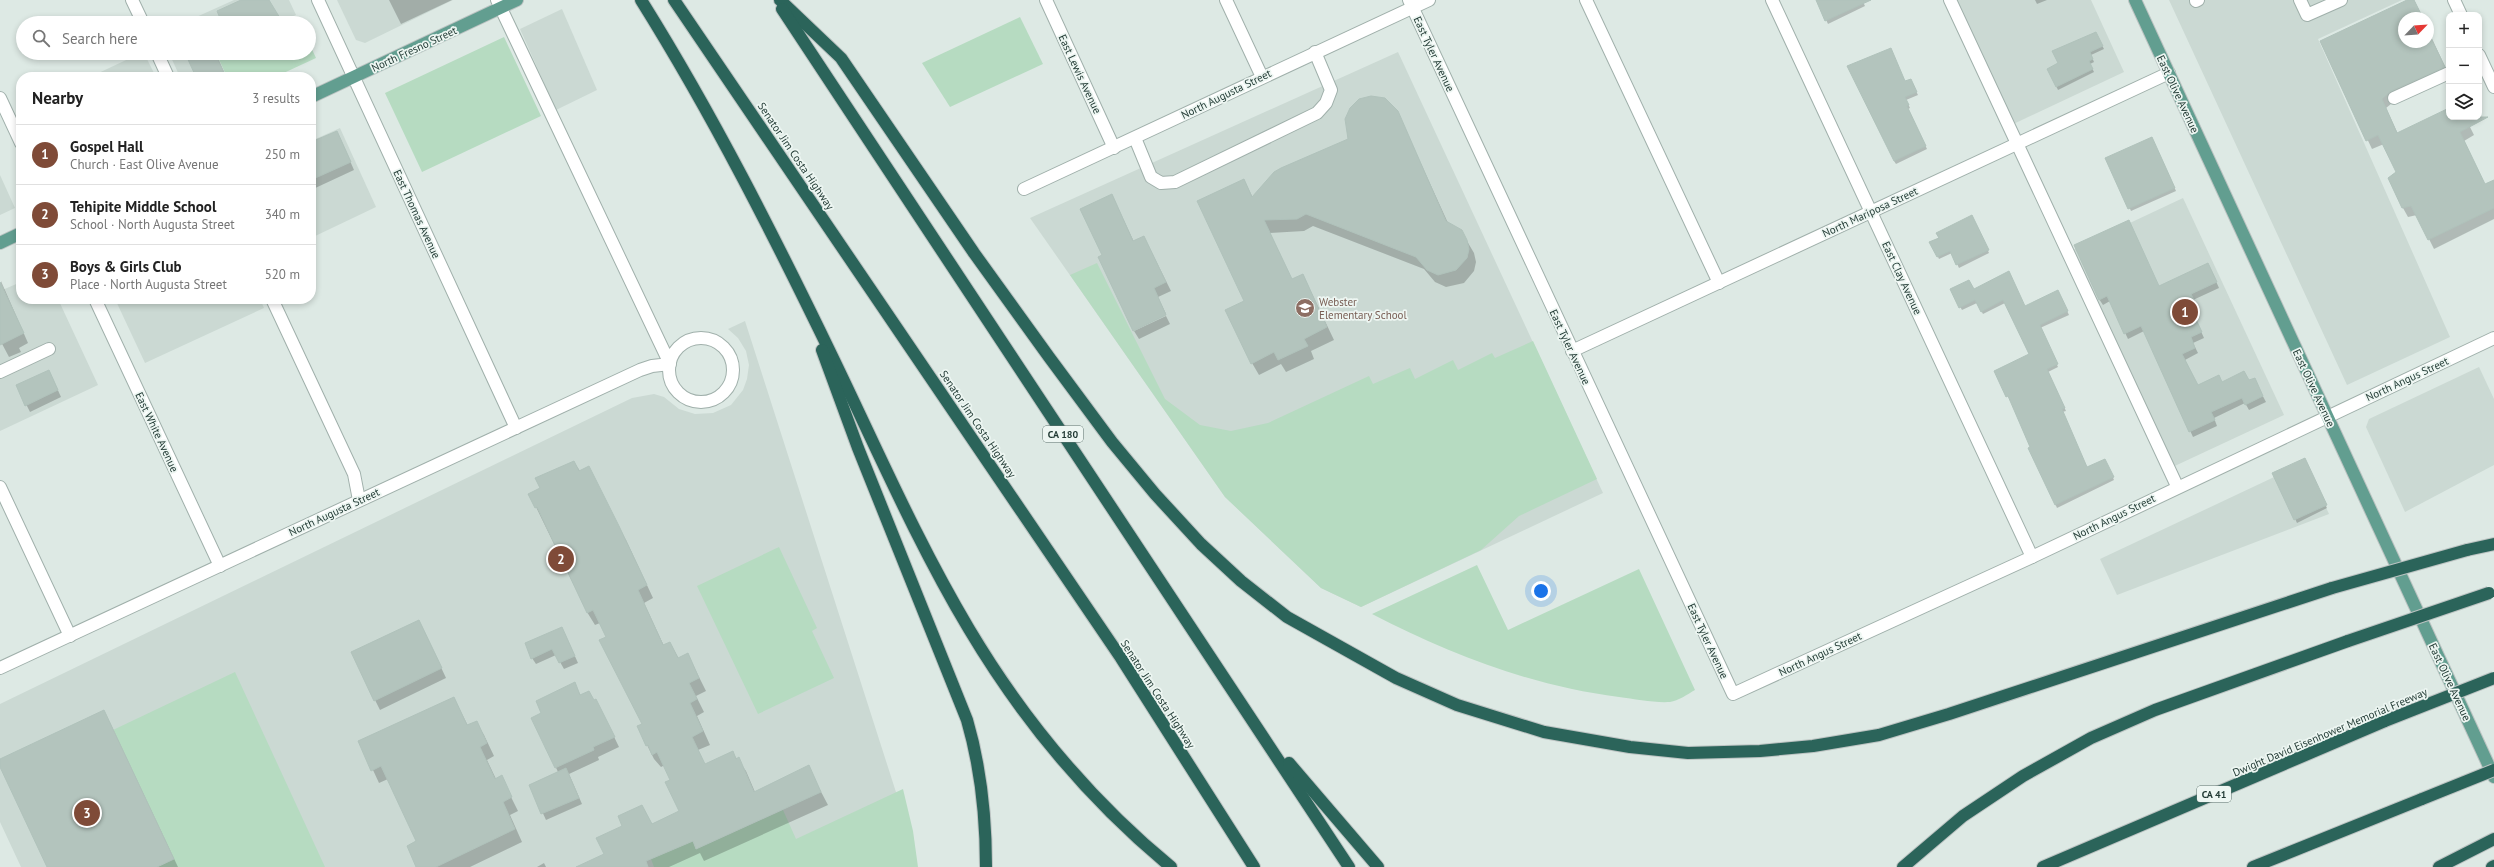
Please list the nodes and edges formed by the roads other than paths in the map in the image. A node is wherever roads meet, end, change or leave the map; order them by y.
1 (132, 0) edge
2 (318, 0) edge
3 (517, 0) edge
4 (641, 0) edge
5 (674, 0) edge
6 (777, 0) edge
7 (780, 0) edge
8 (1046, 0) edge
9 (1226, 0) edge
10 (1429, 0) edge
11 (1586, 0) edge
12 (1772, 0) edge
13 (1950, 0) edge
14 (2135, 0) edge
15 (2300, 0) edge
16 (2341, 0) edge
17 (2454, 0) edge
18 (499, 4) edge
19 (1411, 4) edge
20 (2459, 12) edge
21 (140, 16) edge
22 (1315, 52) junction
23 (160, 60) edge
24 (2482, 62) edge
25 (166, 72) edge
26 (2169, 73) junction
27 (2446, 74) edge
28 (354, 77) junction
29 (1262, 77) junction
30 (2494, 87) edge
31 (316, 95) edge
32 (0, 98) edge
33 (2394, 98) dead end
34 (16, 132) edge
35 (1135, 138) junction
36 (2017, 144) junction
37 (1114, 148) junction
38 (1024, 189) dead end
39 (1871, 212) junction
40 (16, 235) edge
41 (0, 243) edge
42 (796, 281) junction
43 (1719, 282) junction
44 (97, 304) edge
45 (274, 304) edge
46 (2494, 338) edge
47 (49, 349) dead end
48 (1572, 351) junction
49 (670, 364) junction
50 (0, 372) edge
51 (2328, 417) junction
52 (516, 428) junction
53 (2177, 486) junction
54 (0, 487) edge
55 (359, 500) junction
56 (2494, 544) edge
57 (2032, 557) junction
58 (220, 566) junction
59 (2491, 592) edge
60 (70, 636) junction
61 (0, 668) edge
62 (2494, 678) edge
63 (1733, 694) joint
64 (1255, 724) junction
65 (2494, 770) edge
66 (2494, 777) edge
67 (2494, 839) edge
68 (986, 867) edge
69 (1171, 867) edge
70 (1254, 867) edge
71 (1349, 867) edge
72 (1378, 867) edge
73 (1903, 867) edge
74 (2043, 867) edge
75 (2254, 867) edge
76 (2438, 867) edge

1 - 21 street
2 - 28 street, East Thomas Avenue
3 - 18 main road, North Fresno Street
4 - 42 highway
5 - 70 highway, Senator Jim Costa Highway
6 - 64 highway, CA 180
7 - 56 highway, bridge
8 - 37 street, East Lewis Avenue
9 - 29 street
10 - 19 street, North Augusta Street
11 - 43 street
12 - 39 street, East Clay Avenue
13 - 36 street
14 - 26 main road, East Olive Avenue
15 - 16 street
17 - 20 street
18 - 28 main road, North Fresno Street
18 - 49 street
19 - 22 street, North Augusta Street
19 - 48 street, East Tyler Avenue
22 - 29 street, North Augusta Street
22 - 35 street
23 - 25 street
24 - 30 street
26 - 36 street, North Mariposa Street
26 - 51 main road, East Olive Avenue
27 - 33 street
28 - 31 main road, North Fresno Street
28 - 52 street, East Thomas Avenue
29 - 35 street, North Augusta Street
32 - 34 street
35 - 37 street, North Augusta Street
36 - 39 street, North Mariposa Street
36 - 53 street
37 - 38 street, North Augusta Street
39 - 43 street, North Mariposa Street
39 - 57 street, East Clay Avenue
40 - 41 main road
42 - 68 highway
42 - 69 highway
43 - 48 street, North Mariposa Street
44 - 58 street, East White Avenue
45 - 55 street
46 - 51 street, North Angus Street
47 - 50 street
48 - 63 street, East Tyler Avenue
49 - 49 street
49 - 52 street, North Augusta Street
51 - 53 street, North Angus Street
51 - 66 main road, East Olive Avenue
52 - 55 street, North Augusta Street
53 - 57 street, North Angus Street
54 - 60 street
55 - 58 street, North Augusta Street
57 - 63 street, North Angus Street
58 - 60 street, North Augusta Street
59 - 73 highway, bridge
60 - 61 street, North Augusta Street
62 - 74 highway, Dwight David Eisenhower Memorial Freeway / CA 41, bridge
64 - 71 highway, CA 180
64 - 72 highway
65 - 75 highway, bridge
67 - 76 highway

